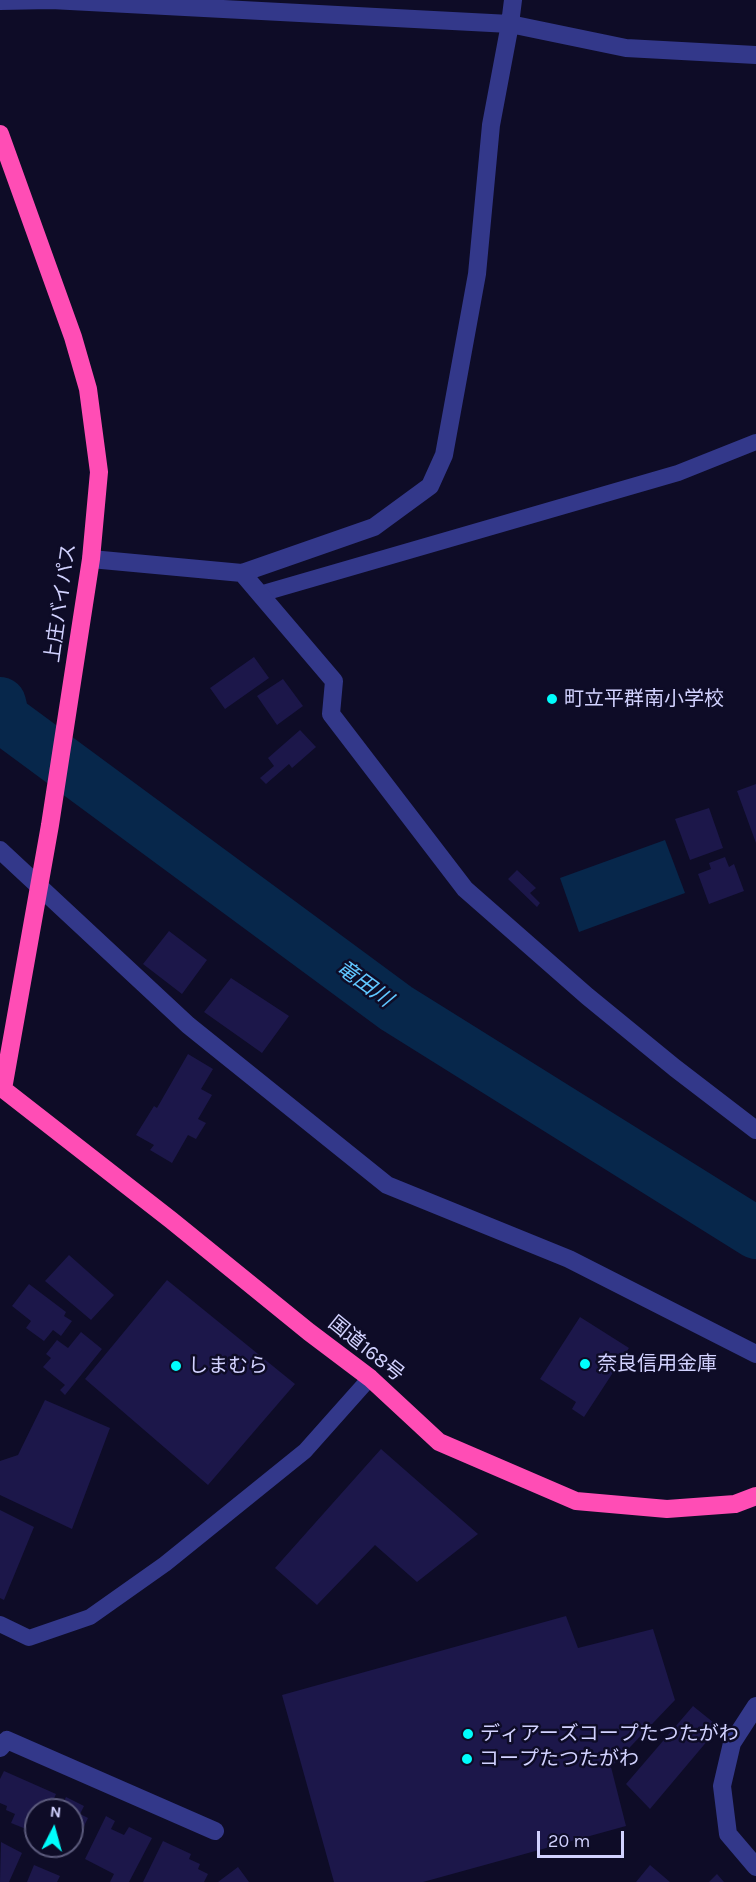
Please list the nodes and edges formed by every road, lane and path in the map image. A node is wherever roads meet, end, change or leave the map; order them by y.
1 (513, 0) edge
2 (0, 1) edge
3 (510, 24) junction
4 (756, 55) edge
5 (0, 134) edge
6 (756, 442) edge
7 (90, 559) junction
8 (242, 573) junction
9 (260, 594) junction
10 (0, 850) edge
11 (39, 887) junction
12 (3, 1089) joint
13 (756, 1130) edge
14 (756, 1354) edge
15 (370, 1378) junction
16 (756, 1496) edge
17 (0, 1624) edge
18 (756, 1706) edge
19 (0, 1748) edge
20 (215, 1831) dead end
21 (756, 1867) edge

1 - 3 street
2 - 3 street
3 - 4 street
3 - 8 street
5 - 7 highway, 上庄バイパス
6 - 9 lane
7 - 8 street
7 - 11 highway, 上庄バイパス
8 - 9 street
9 - 13 street
10 - 11 street
11 - 12 highway, 上庄バイパス
11 - 14 street
12 - 15 highway, 国道168号
15 - 16 highway, 国道168号
15 - 17 lane
18 - 21 street
19 - 20 street

